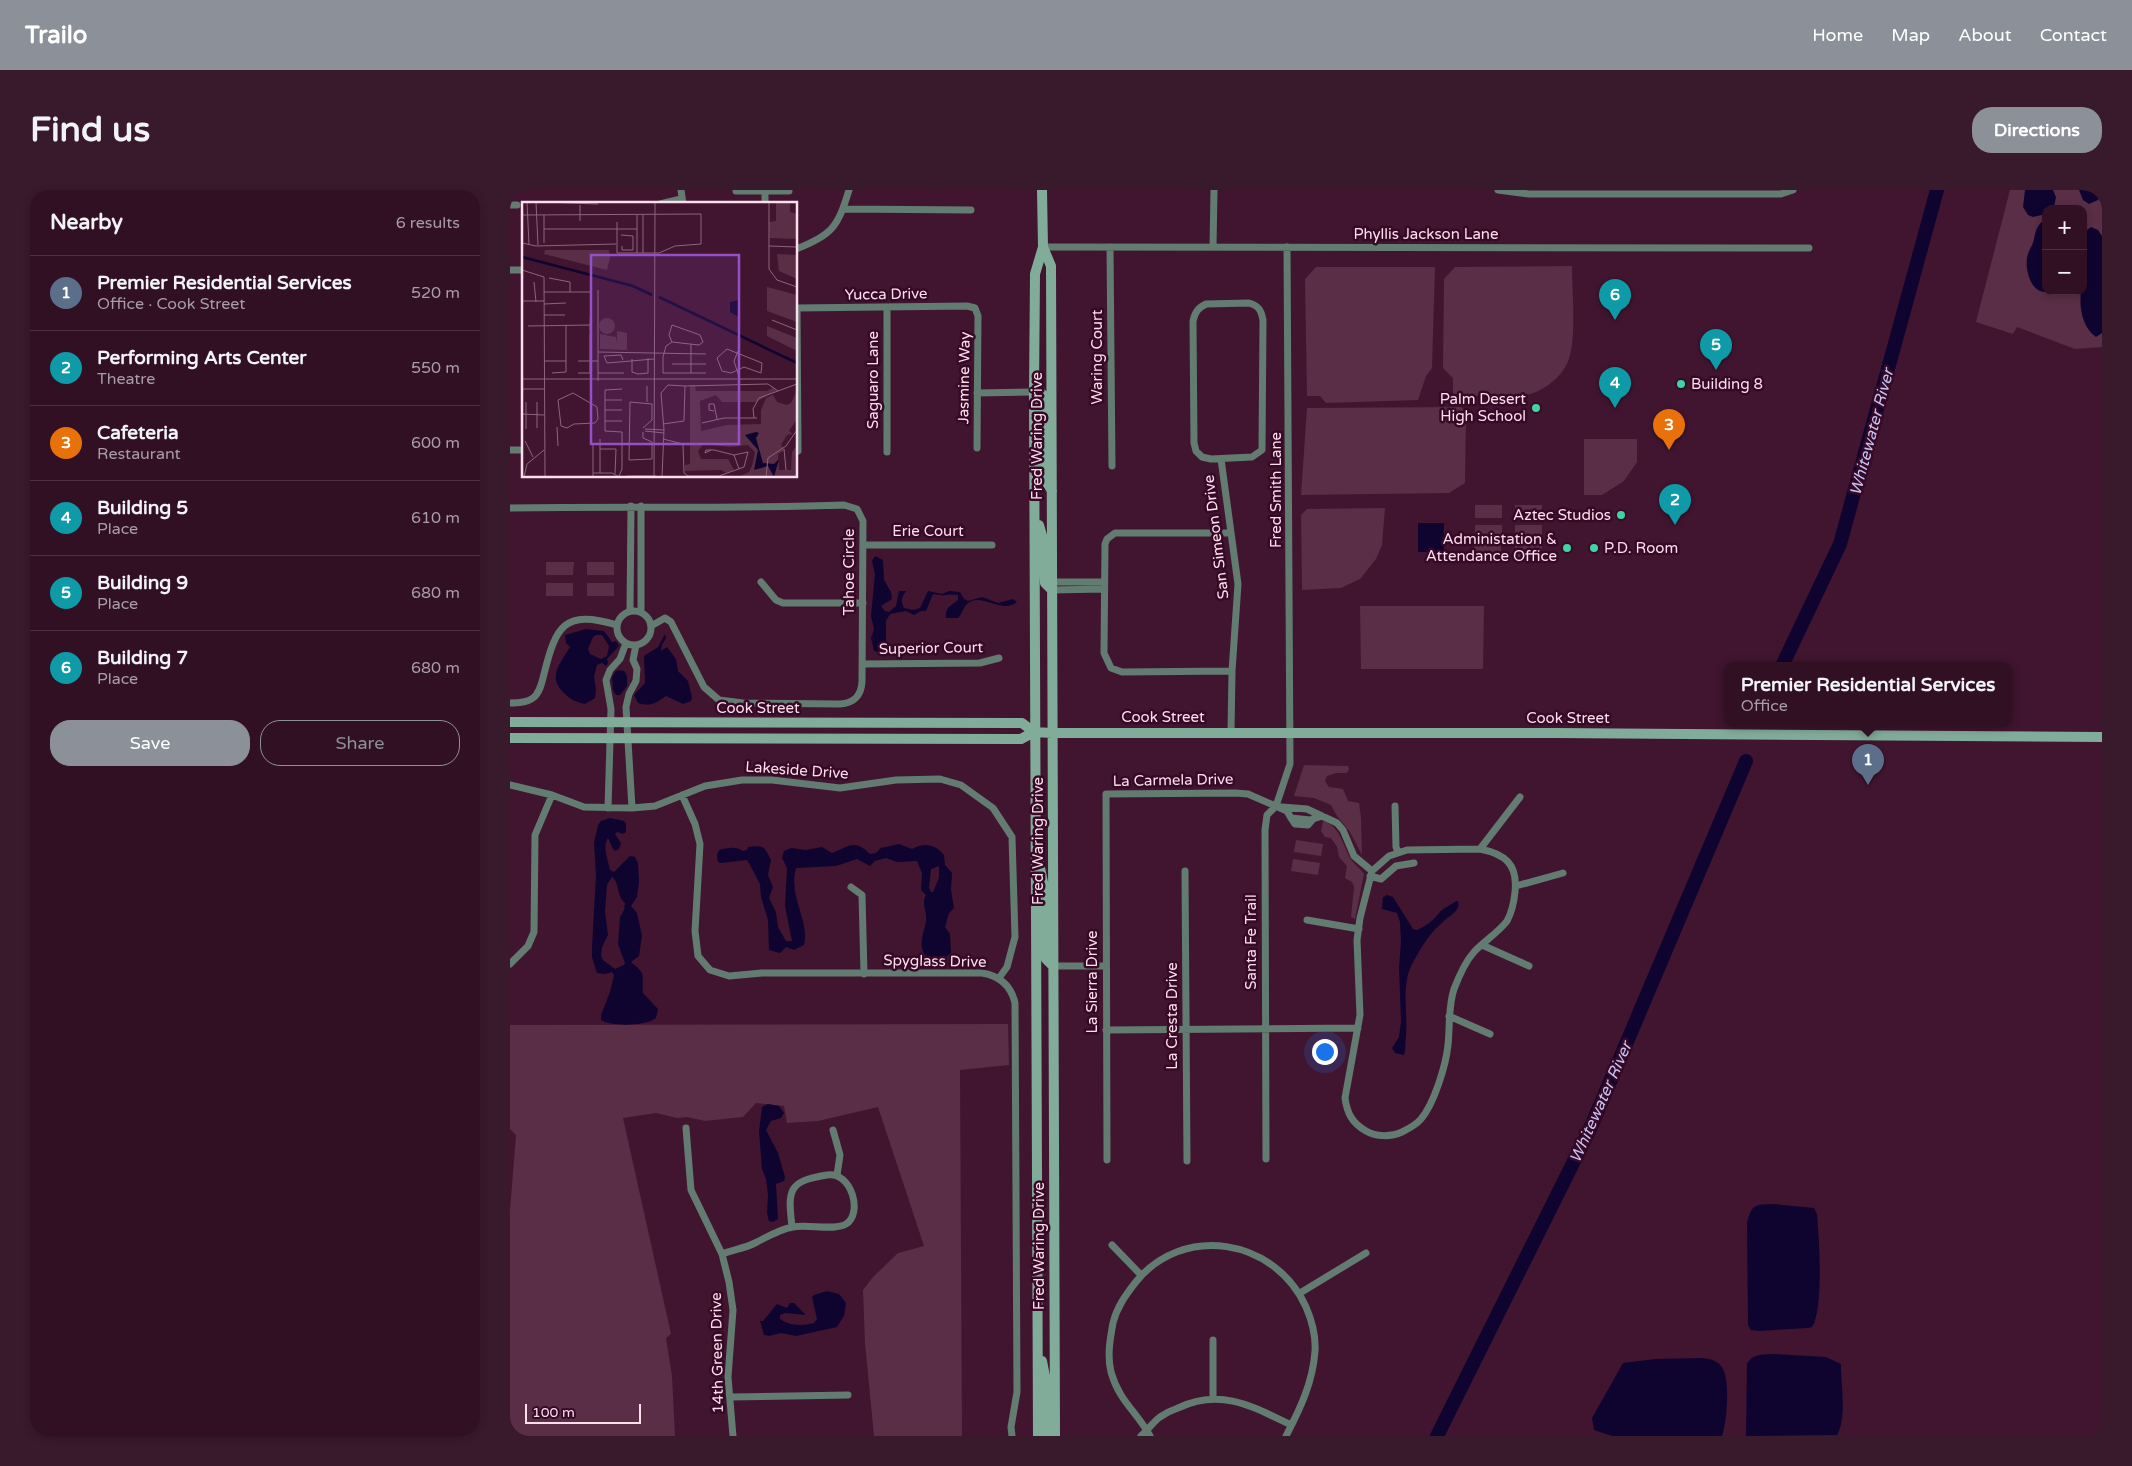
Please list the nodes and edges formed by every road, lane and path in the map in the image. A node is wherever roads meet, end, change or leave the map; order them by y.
1 (681, 190) edge
2 (849, 190) edge
3 (1042, 190) edge
4 (1214, 190) edge
5 (1498, 190) edge
6 (1792, 190) edge
7 (736, 191) edge
8 (765, 191) edge
9 (789, 191) edge
10 (1513, 191) edge
11 (1602, 192) edge
12 (1697, 192) edge
13 (682, 201) edge
14 (843, 210) junction
15 (971, 210) dead end
16 (1043, 247) junction
17 (1110, 247) junction
18 (1213, 247) junction
19 (1287, 247) junction
20 (798, 248) edge
21 (1809, 248) dead end
22 (798, 308) edge
23 (975, 308) joint
24 (887, 309) junction
25 (1034, 392) junction
26 (977, 393) junction
27 (977, 448) dead end
28 (887, 452) dead end
29 (1221, 459) junction
30 (1112, 466) dead end
31 (1052, 492) junction
32 (631, 506) junction
33 (641, 506) junction
34 (510, 508) edge
35 (1035, 512) junction
36 (1231, 532) junction
37 (864, 545) junction
38 (992, 545) dead end
39 (761, 582) dead end
40 (1052, 586) junction
41 (1103, 586) junction
42 (863, 603) junction
43 (630, 611) junction
44 (641, 612) junction
45 (617, 625) junction
46 (651, 626) junction
47 (626, 643) junction
48 (636, 645) junction
49 (999, 658) dead end
50 (863, 664) junction
51 (1232, 671) junction
52 (510, 703) edge
53 (510, 722) edge
54 (612, 722) junction
55 (626, 722) junction
56 (1034, 732) junction
57 (1231, 732) junction
58 (1291, 732) junction
59 (1052, 733) junction
60 (2102, 737) edge
61 (510, 738) edge
62 (612, 738) junction
63 (627, 738) junction
64 (510, 785) edge
65 (552, 794) junction
66 (682, 795) junction
67 (1520, 797) dead end
68 (1106, 803) joint
69 (1276, 806) junction
70 (1395, 806) dead end
71 (608, 808) junction
72 (632, 808) junction
73 (1322, 816) junction
74 (1035, 842) junction
75 (1480, 849) junction
76 (1398, 852) junction
77 (1414, 863) dead end
78 (1185, 872) dead end
79 (1564, 873) dead end
80 (1371, 874) junction
81 (1516, 886) junction
82 (851, 887) dead end
83 (1307, 920) dead end
84 (1359, 929) junction
85 (1482, 945) junction
86 (510, 964) edge
87 (1053, 966) junction
88 (1106, 966) junction
89 (1529, 966) dead end
90 (864, 974) junction
91 (999, 978) junction
92 (1450, 1016) junction
93 (1358, 1028) junction
94 (1265, 1029) junction
95 (1106, 1030) junction
96 (1186, 1030) junction
97 (1490, 1034) dead end
98 (686, 1128) dead end
99 (833, 1130) dead end
100 (1266, 1159) dead end
101 (1107, 1160) dead end
102 (1187, 1161) dead end
103 (837, 1175) junction
104 (792, 1227) junction
105 (1112, 1245) dead end
106 (1366, 1253) dead end
107 (722, 1254) junction
108 (1141, 1275) junction
109 (1300, 1293) junction
110 (1038, 1338) junction
111 (1213, 1340) dead end
112 (848, 1395) dead end
113 (730, 1396) junction
114 (1213, 1398) junction
115 (1292, 1425) junction
116 (1146, 1434) edge
117 (734, 1436) edge
118 (1012, 1436) edge
119 (1038, 1436) edge
120 (1047, 1436) edge
121 (1055, 1436) edge
122 (1286, 1436) edge

1 - 13 street
2 - 14 street
3 - 16 main road, Fred Waring Drive
4 - 18 street
5 - 10 street
6 - 12 street
7 - 8 street
8 - 9 street
10 - 11 street
11 - 12 street
14 - 15 street
14 - 20 street
16 - 17 street, Phyllis Jackson Lane
16 - 25 main road, Fred Waring Drive
16 - 31 main road, Fred Waring Drive
17 - 18 street, Phyllis Jackson Lane
17 - 30 street, Waring Court
18 - 19 street, Phyllis Jackson Lane
19 - 21 street, Phyllis Jackson Lane
19 - 58 street, Fred Smith Lane
22 - 24 street, Yucca Drive
23 - 24 street, Yucca Drive
23 - 26 street, Jasmine Way
24 - 28 street, Saguaro Lane
25 - 26 street
25 - 31 main road
25 - 35 main road, Fred Waring Drive
26 - 27 street, Jasmine Way
29 - 29 street
29 - 36 street, San Simeon Drive
31 - 40 main road, Fred Waring Drive
32 - 33 street, Tahoe Circle
32 - 34 street, Tahoe Circle
32 - 43 street
33 - 37 street, Tahoe Circle
33 - 44 street
35 - 40 main road
35 - 56 main road, Fred Waring Drive
36 - 41 street
36 - 51 street, San Simeon Drive
37 - 38 street, Erie Court
37 - 42 street, Tahoe Circle
39 - 42 street
40 - 41 street
40 - 59 main road, Fred Waring Drive
41 - 51 street
42 - 50 street, Tahoe Circle
43 - 44 street
43 - 45 street
44 - 46 street
45 - 47 street
45 - 52 street
46 - 48 street
46 - 50 street, Tahoe Circle
47 - 48 street
47 - 54 street
48 - 55 street
49 - 50 street, Superior Court
51 - 57 street, San Simeon Drive
53 - 54 main road, Cook Street
54 - 55 main road, Cook Street
54 - 62 street
55 - 56 main road, Cook Street
55 - 63 street
56 - 59 main road, Cook Street
56 - 63 main road, Cook Street
56 - 74 main road, Fred Waring Drive
57 - 58 main road, Cook Street
57 - 59 main road, Cook Street
58 - 60 main road, Cook Street
58 - 69 street, Santa Fe Trail
59 - 87 main road, Fred Waring Drive
61 - 62 main road, Cook Street
62 - 63 main road, Cook Street
62 - 71 street
63 - 72 street
64 - 65 street, Lakeside Drive
65 - 71 street, Lakeside Drive
65 - 86 street
66 - 72 street, Lakeside Drive
66 - 90 street, Spyglass Drive
66 - 91 street, Lakeside Drive
67 - 75 street
68 - 69 street, La Carmela Drive
68 - 88 street, La Sierra Drive
69 - 73 street, La Carmela Drive
69 - 73 street, La Carmela Drive
69 - 94 street, Santa Fe Trail
70 - 76 street
71 - 72 street, Lakeside Drive
73 - 80 street, La Carmela Drive
74 - 87 main road
74 - 110 main road, Fred Waring Drive
75 - 76 street
75 - 81 street
76 - 80 street
77 - 80 street
78 - 96 street, La Cresta Drive
79 - 81 street
80 - 84 street
81 - 85 street
82 - 90 street
83 - 84 street
84 - 93 street
85 - 89 street
85 - 92 street
87 - 88 street
87 - 121 main road, Fred Waring Drive
88 - 95 street, La Sierra Drive
90 - 91 street, Spyglass Drive
91 - 118 street, Spyglass Drive
92 - 93 street
92 - 97 street
93 - 94 street
94 - 96 street
94 - 100 street, Santa Fe Trail
95 - 96 street
95 - 101 street, La Sierra Drive
96 - 102 street, La Cresta Drive
98 - 107 street, 14th Green Drive
99 - 103 street
103 - 104 street
103 - 104 street
104 - 107 street
105 - 108 street
106 - 109 street
107 - 113 street, 14th Green Drive
108 - 109 street
108 - 116 street
109 - 115 street
110 - 119 main road, Fred Waring Drive
110 - 120 main road
111 - 114 street
112 - 113 street
113 - 117 street, 14th Green Drive
114 - 115 street
114 - 116 street
115 - 122 street

